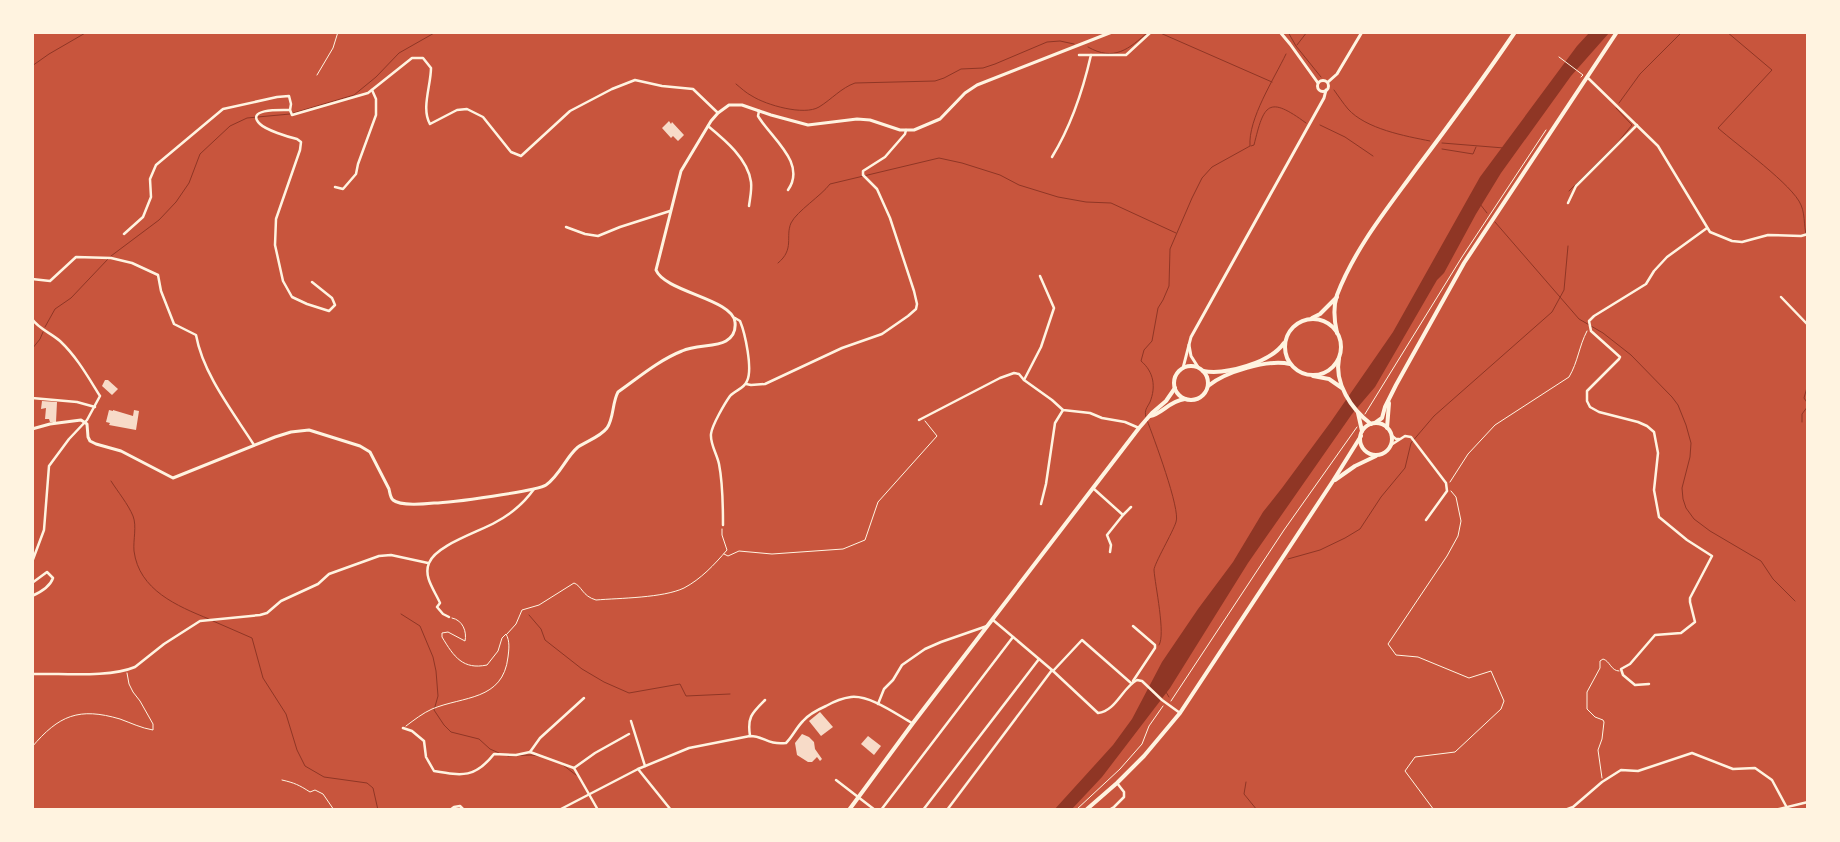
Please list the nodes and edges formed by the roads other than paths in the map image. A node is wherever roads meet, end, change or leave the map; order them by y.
1 (1112, 32) edge
2 (1151, 32) edge
3 (1280, 32) edge
4 (1362, 32) edge
5 (1515, 32) edge
6 (1617, 32) edge
7 (1079, 55) dead end
8 (1091, 55) junction
9 (1588, 78) junction
10 (1323, 81) junction
11 (372, 90) junction
12 (1325, 91) junction
13 (290, 110) junction
14 (759, 111) junction
15 (718, 112) junction
16 (1638, 125) junction
17 (708, 126) junction
18 (906, 130) junction
19 (1052, 157) dead end
20 (335, 187) dead end
21 (788, 190) dead end
22 (1568, 203) dead end
23 (749, 206) dead end
24 (670, 211) junction
25 (566, 226) dead end
26 (1707, 228) junction
27 (124, 234) dead end
28 (1808, 234) edge
29 (1040, 276) dead end
30 (32, 279) edge
31 (312, 282) dead end
32 (1337, 297) junction
33 (1781, 297) dead end
34 (734, 317) junction
35 (32, 319) edge
36 (1311, 319) junction
37 (1808, 325) edge
38 (1337, 333) junction
39 (1285, 341) junction
40 (1189, 342) junction
41 (1339, 358) junction
42 (1290, 364) junction
43 (1183, 368) junction
44 (1198, 368) junction
45 (1203, 371) junction
46 (1313, 376) junction
47 (1024, 380) junction
48 (746, 384) junction
49 (1208, 386) junction
50 (1175, 388) junction
51 (1342, 388) junction
52 (32, 398) edge
53 (1185, 398) junction
54 (1389, 400) junction
55 (95, 407) junction
56 (1063, 410) junction
57 (1150, 416) junction
58 (919, 420) dead end
59 (1361, 422) junction
60 (86, 423) junction
61 (1373, 423) junction
62 (1139, 428) junction
63 (1387, 428) junction
64 (32, 429) edge
65 (1361, 434) junction
66 (1391, 435) junction
67 (1401, 439) junction
68 (1391, 445) junction
69 (254, 446) junction
70 (1378, 454) junction
71 (1333, 481) junction
72 (534, 488) junction
73 (1093, 488) junction
74 (1041, 504) dead end
75 (1131, 507) dead end
76 (1123, 515) junction
77 (1426, 520) dead end
78 (723, 525) road end
79 (1110, 552) dead end
80 (32, 562) edge
81 (428, 564) junction
82 (32, 583) edge
83 (32, 596) edge
84 (450, 617) road end
85 (993, 620) junction
86 (988, 626) junction
87 (1133, 626) dead end
88 (1013, 637) junction
89 (1038, 659) junction
90 (1053, 671) junction
91 (32, 674) edge
92 (1132, 683) junction
93 (1648, 684) dead end
94 (584, 698) dead end
95 (765, 700) dead end
96 (878, 704) junction
97 (1180, 713) junction
98 (631, 721) dead end
99 (913, 723) junction
100 (403, 728) road end
101 (629, 734) dead end
102 (750, 736) junction
103 (530, 752) junction
104 (645, 766) junction
105 (574, 768) junction
106 (638, 769) junction
107 (836, 780) dead end
108 (1117, 783) junction
109 (589, 795) junction
110 (859, 798) junction
111 (1808, 802) edge
112 (1786, 806) junction
113 (1112, 809) edge
114 (450, 810) edge
115 (464, 810) edge
116 (559, 810) edge
117 (598, 810) edge
118 (671, 810) edge
119 (849, 810) edge
120 (875, 810) edge
121 (882, 810) edge
122 (923, 810) edge
123 (947, 810) edge
124 (1086, 810) edge
125 (1565, 810) edge
126 (1775, 810) edge

1 - 18 street
2 - 8 street
3 - 10 street
4 - 10 street
5 - 32 main road
6 - 9 main road
7 - 8 street
8 - 19 street
9 - 16 street
9 - 54 main road
10 - 12 street
10 - 12 street
11 - 13 street
11 - 15 street
11 - 20 street
12 - 40 street
13 - 27 street
13 - 31 street
14 - 15 street
14 - 18 street
14 - 21 street
15 - 17 street
16 - 22 street
16 - 26 street
17 - 23 street
17 - 24 street
18 - 48 street
24 - 25 street
24 - 34 street
26 - 28 street
26 - 93 street
29 - 47 street
30 - 69 street
32 - 36 main road
32 - 38 main road
33 - 37 street
34 - 48 street
34 - 72 street
35 - 55 street
36 - 38 main road
36 - 39 main road
38 - 41 main road
39 - 42 main road
39 - 45 main road
40 - 43 street
40 - 44 street
41 - 46 main road
41 - 51 main road
42 - 46 main road
42 - 49 main road
43 - 44 main road
43 - 50 main road
44 - 45 main road
45 - 49 main road
46 - 51 main road
47 - 56 street
47 - 58 street
48 - 78 street
49 - 53 main road
50 - 53 main road
50 - 57 main road
51 - 59 main road
52 - 55 street
53 - 57 main road
54 - 61 main road
54 - 63 main road
55 - 60 street
56 - 62 street
56 - 74 street
57 - 62 main road
59 - 61 main road
59 - 65 main road
60 - 64 street
60 - 69 street
60 - 80 street
61 - 63 main road
61 - 65 main road
62 - 73 main road
63 - 66 main road
65 - 70 main road
65 - 71 main road
66 - 67 street
66 - 68 main road
67 - 68 street
67 - 77 street
68 - 70 main road
69 - 72 street
70 - 71 main road
71 - 97 main road
72 - 81 street
73 - 76 street
73 - 85 main road
75 - 76 street
76 - 79 street
81 - 84 street
81 - 91 street
82 - 83 street
85 - 86 main road
85 - 88 street
86 - 96 street
86 - 99 main road
87 - 92 street
88 - 89 street
88 - 121 street
89 - 90 street
89 - 122 street
90 - 92 street
90 - 92 street
90 - 123 street
92 - 97 street
94 - 103 street
95 - 102 street
96 - 99 street
96 - 102 street
97 - 108 main road
98 - 104 street
99 - 110 main road
100 - 103 street
101 - 105 street
102 - 104 street
103 - 105 street
104 - 106 street
105 - 109 street
106 - 109 street
106 - 118 street
107 - 110 street
108 - 113 street
108 - 124 main road
109 - 116 street
109 - 117 street
110 - 119 main road
110 - 120 street
111 - 112 street
112 - 125 street
112 - 126 street
114 - 115 street

